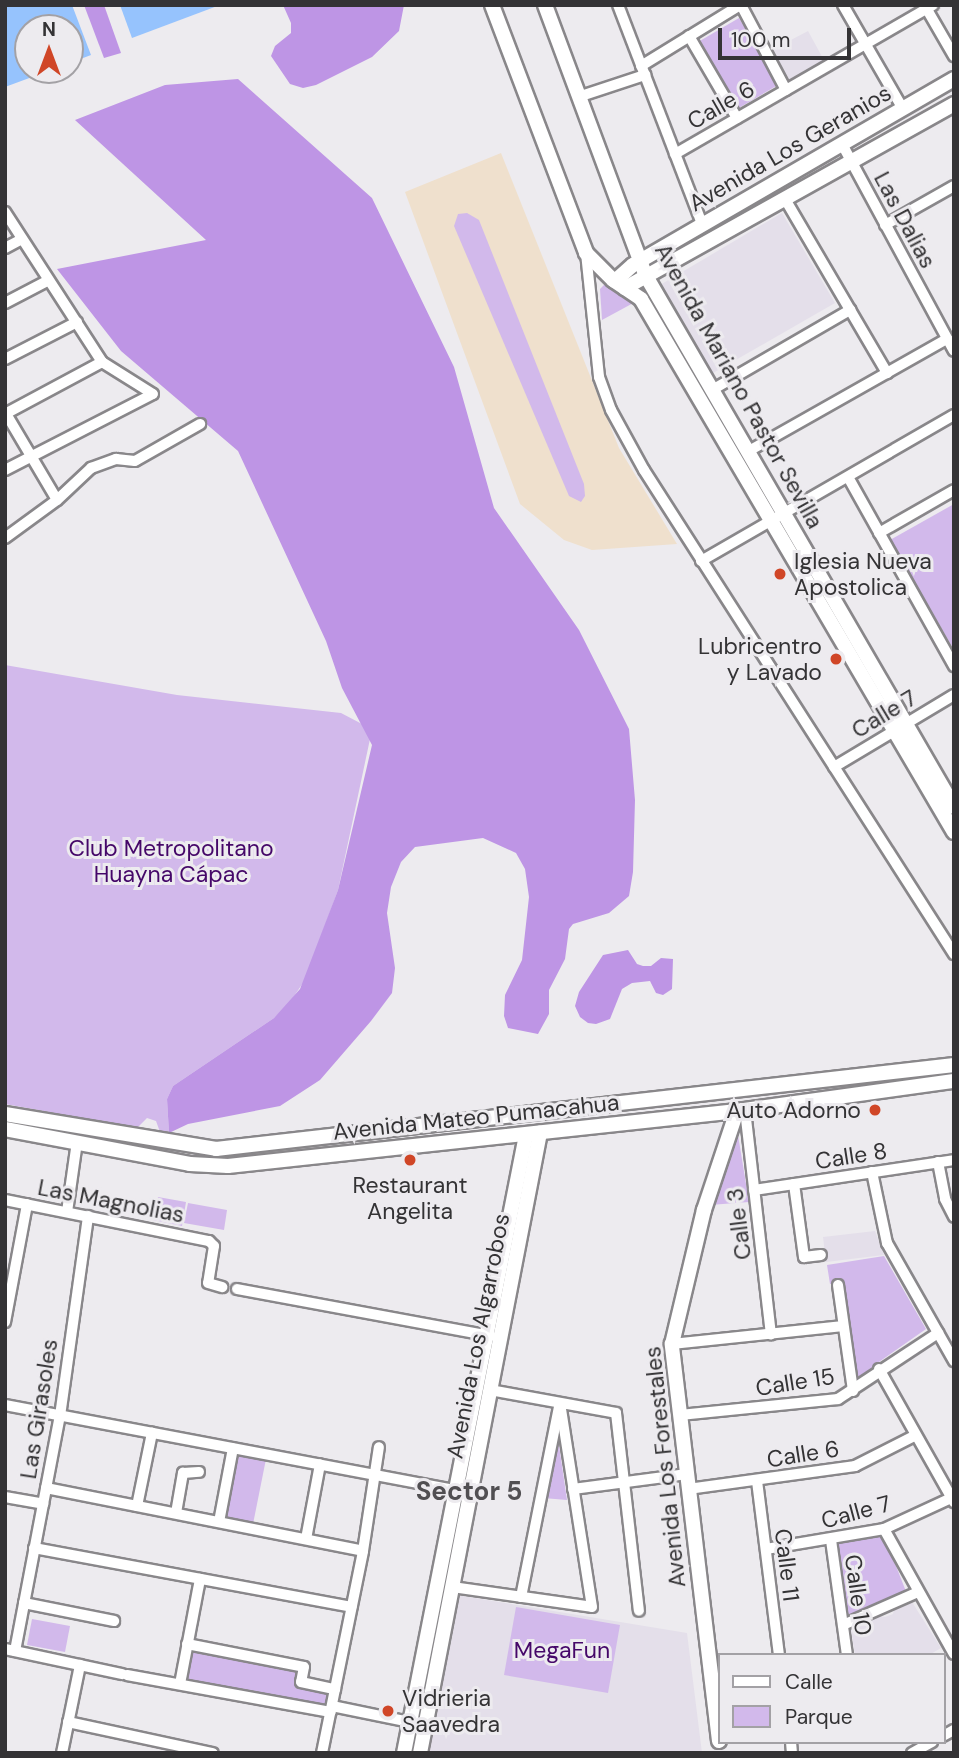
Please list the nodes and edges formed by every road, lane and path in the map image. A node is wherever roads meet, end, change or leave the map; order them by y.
1 (492, 5) edge
2 (545, 5) edge
3 (618, 5) edge
4 (741, 5) edge
5 (843, 5) edge
6 (928, 6) edge
7 (689, 36) junction
8 (865, 44) junction
9 (954, 56) edge
10 (643, 70) junction
11 (954, 79) edge
12 (786, 90) junction
13 (578, 97) junction
14 (954, 104) edge
15 (904, 108) junction
16 (737, 118) junction
17 (842, 144) junction
18 (674, 154) junction
19 (851, 162) junction
20 (954, 186) edge
21 (785, 199) junction
22 (5, 212) edge
23 (702, 225) junction
24 (885, 225) junction
25 (22, 239) junction
26 (5, 248) edge
27 (660, 249) junction
28 (586, 253) junction
29 (640, 260) junction
30 (669, 264) junction
31 (646, 276) junction
32 (47, 281) junction
33 (620, 285) junction
34 (5, 303) edge
35 (850, 310) junction
36 (77, 322) junction
37 (947, 339) junction
38 (954, 351) edge
39 (5, 359) edge
40 (102, 362) junction
41 (887, 373) junction
42 (712, 390) junction
43 (5, 413) edge
44 (954, 415) edge
45 (200, 424) dead end
46 (747, 452) junction
47 (31, 457) junction
48 (5, 470) edge
49 (848, 477) junction
50 (954, 490) edge
51 (57, 500) junction
52 (778, 517) junction
53 (879, 533) junction
54 (5, 538) edge
55 (701, 561) junction
56 (954, 666) edge
57 (954, 695) edge
58 (899, 727) junction
59 (834, 767) junction
60 (954, 807) edge
61 (954, 832) edge
62 (954, 954) edge
63 (954, 1065) edge
64 (954, 1081) edge
65 (741, 1111) junction
66 (5, 1114) edge
67 (5, 1129) edge
68 (533, 1134) junction
69 (77, 1142) junction
70 (954, 1160) edge
71 (938, 1162) junction
72 (872, 1172) junction
73 (794, 1184) junction
74 (754, 1190) junction
75 (5, 1200) edge
76 (27, 1204) junction
77 (67, 1212) junction
78 (88, 1216) junction
79 (954, 1217) edge
80 (821, 1255) dead end
81 (838, 1286) dead end
82 (222, 1287) dead end
83 (237, 1289) dead end
84 (5, 1322) edge
85 (844, 1326) junction
86 (938, 1333) junction
87 (771, 1334) junction
88 (493, 1337) junction
89 (672, 1343) junction
90 (954, 1361) edge
91 (879, 1369) junction
92 (490, 1390) junction
93 (853, 1391) junction
94 (560, 1403) junction
95 (5, 1405) edge
96 (680, 1415) junction
97 (60, 1416) junction
98 (152, 1433) junction
99 (916, 1436) junction
100 (379, 1447) dead end
101 (233, 1448) junction
102 (320, 1464) junction
103 (199, 1472) dead end
104 (375, 1475) junction
105 (688, 1481) junction
106 (757, 1481) junction
107 (625, 1482) junction
108 (46, 1488) junction
109 (573, 1489) junction
110 (463, 1491) junction
111 (5, 1497) edge
112 (953, 1500) edge
113 (43, 1504) junction
114 (137, 1506) junction
115 (176, 1513) junction
116 (219, 1522) junction
117 (884, 1529) junction
118 (306, 1539) junction
119 (831, 1540) junction
120 (34, 1548) junction
121 (765, 1549) junction
122 (363, 1551) junction
123 (200, 1579) junction
124 (452, 1587) junction
125 (918, 1592) junction
126 (522, 1597) junction
127 (24, 1604) junction
128 (352, 1607) junction
129 (639, 1611) dead end
130 (114, 1621) dead end
131 (843, 1625) junction
132 (187, 1644) junction
133 (10, 1650) edge
134 (779, 1653) edge
135 (847, 1653) edge
136 (954, 1654) edge
137 (80, 1665) junction
138 (180, 1684) junction
139 (335, 1689) junction
140 (331, 1709) junction
141 (410, 1722) junction
142 (68, 1723) junction
143 (718, 1734) edge
144 (928, 1744) edge
145 (62, 1753) edge
146 (213, 1753) edge
147 (322, 1753) edge
148 (404, 1753) edge
149 (420, 1753) edge
150 (912, 1753) edge

1 - 28 main road, Avenida Mariano Pastor Sevilla
2 - 13 main road, Avenida Mariano Pastor Sevilla
3 - 10 street
4 - 7 street
4 - 12 street
5 - 8 street
6 - 8 street, Calle 6
6 - 9 street
7 - 10 street
7 - 16 street
8 - 12 street, Calle 6
8 - 15 street
10 - 13 street
10 - 18 street
11 - 15 main road, Avenida Los Geranios
12 - 16 street, Calle 6
13 - 29 main road, Avenida Mariano Pastor Sevilla
14 - 19 main road, Avenida Los Geranios
15 - 17 main road, Avenida Los Geranios
16 - 18 street, Calle 6
17 - 19 street, Las Dalias
17 - 23 main road, Avenida Los Geranios
18 - 23 street
19 - 21 main road, Avenida Los Geranios
19 - 24 street, Las Dalias
20 - 24 street
21 - 30 main road, Avenida Los Geranios
21 - 35 street
22 - 25 street
23 - 27 main road, Avenida Los Geranios
24 - 37 street, Las Dalias
25 - 26 street
25 - 32 street
27 - 29 main road, Avenida Los Geranios
27 - 30 main road
28 - 33 main road, Avenida Mariano Pastor Sevilla
28 - 55 street
29 - 31 main road, Avenida Mariano Pastor Sevilla
29 - 33 main road, Avenida Los Geranios
30 - 31 main road, Avenida Los Geranios
31 - 33 main road, Avenida Los Geranios
31 - 42 main road, Avenida Mariano Pastor Sevilla
32 - 34 street
32 - 36 street
33 - 52 main road, Avenida Mariano Pastor Sevilla
35 - 41 street
35 - 42 street
36 - 39 street
36 - 40 street
37 - 38 street, Las Dalias
37 - 41 street
40 - 43 street
40 - 47 street
41 - 46 street
42 - 46 main road, Avenida Mariano Pastor Sevilla
43 - 47 street
44 - 49 street
45 - 51 street
46 - 52 main road, Avenida Mariano Pastor Sevilla
47 - 48 street
47 - 51 street
49 - 52 street
49 - 53 street
50 - 53 street
51 - 54 street
52 - 55 street
52 - 58 main road, Avenida Mariano Pastor Sevilla
53 - 56 street
55 - 59 street
57 - 58 street, Calle 7
58 - 59 street, Calle 7
58 - 60 main road, Avenida Mariano Pastor Sevilla
58 - 61 main road, Avenida Mariano Pastor Sevilla
59 - 62 street
63 - 66 main road, Avenida Mateo Pumacahua
64 - 65 main road, Avenida Mateo Pumacahua
65 - 68 main road, Avenida Mateo Pumacahua
65 - 74 street, Calle 3
65 - 89 main road, Avenida Los Forestales
67 - 69 main road, Avenida Mateo Pumacahua
68 - 69 main road, Avenida Mateo Pumacahua
68 - 88 main road, Avenida Los Algarrobos
69 - 77 street
70 - 71 street, Calle 8
71 - 72 street, Calle 8
71 - 79 street
72 - 73 street, Calle 8
72 - 86 street
73 - 74 street, Calle 8
73 - 80 street
74 - 87 street, Calle 3
75 - 76 street, Las Magnolias
76 - 77 street, Las Magnolias
76 - 84 street
77 - 78 street, Las Magnolias
78 - 82 street, Las Magnolias
78 - 97 street, Las Girasoles
81 - 85 street
83 - 88 street
85 - 87 street
85 - 93 street
86 - 90 street
86 - 91 street, Calle 15
87 - 89 street
88 - 92 main road, Avenida Los Algarrobos
88 - 110 main road, Avenida Los Algarrobos
89 - 96 main road, Avenida Los Forestales
91 - 93 street, Calle 15
91 - 99 street
92 - 94 street
92 - 110 main road, Avenida Los Algarrobos
93 - 96 street, Calle 15
94 - 107 street
94 - 109 street
94 - 126 street
95 - 97 street
96 - 105 main road, Avenida Los Forestales
97 - 98 street
97 - 108 street, Las Girasoles
98 - 101 street
98 - 114 street
99 - 106 street, Calle 6
99 - 112 street
100 - 104 street
101 - 102 street
101 - 116 street
102 - 104 street
102 - 118 street
103 - 115 street
104 - 110 street
104 - 122 street
105 - 106 street, Calle 6
105 - 107 street, Calle 6
105 - 143 main road, Avenida Los Forestales
106 - 121 street, Calle 11
107 - 109 street, Calle 6
107 - 129 street
108 - 113 street, Las Girasoles
108 - 114 street
109 - 126 street
110 - 124 main road, Avenida Los Algarrobos
110 - 141 main road, Avenida Los Algarrobos
111 - 113 street
112 - 117 street, Calle 7
113 - 120 street, Las Girasoles
114 - 115 street
115 - 116 street
116 - 118 street
117 - 119 street, Calle 7
117 - 125 street
118 - 122 street
119 - 121 street, Calle 7
119 - 131 street, Calle 10
120 - 123 street
120 - 127 street, Las Girasoles
121 - 134 street, Calle 11
122 - 128 street
123 - 128 street
123 - 132 street
124 - 126 street
124 - 149 main road, Avenida Los Algarrobos
125 - 131 street
125 - 136 street
127 - 130 street
127 - 133 street, Las Girasoles
128 - 139 street
131 - 135 street, Calle 10
132 - 138 street
132 - 139 street
133 - 137 street
137 - 138 street
137 - 142 street
138 - 140 street
139 - 140 street
140 - 141 street
140 - 147 street
141 - 148 main road, Avenida Los Algarrobos
142 - 145 street
142 - 146 street
144 - 150 street

